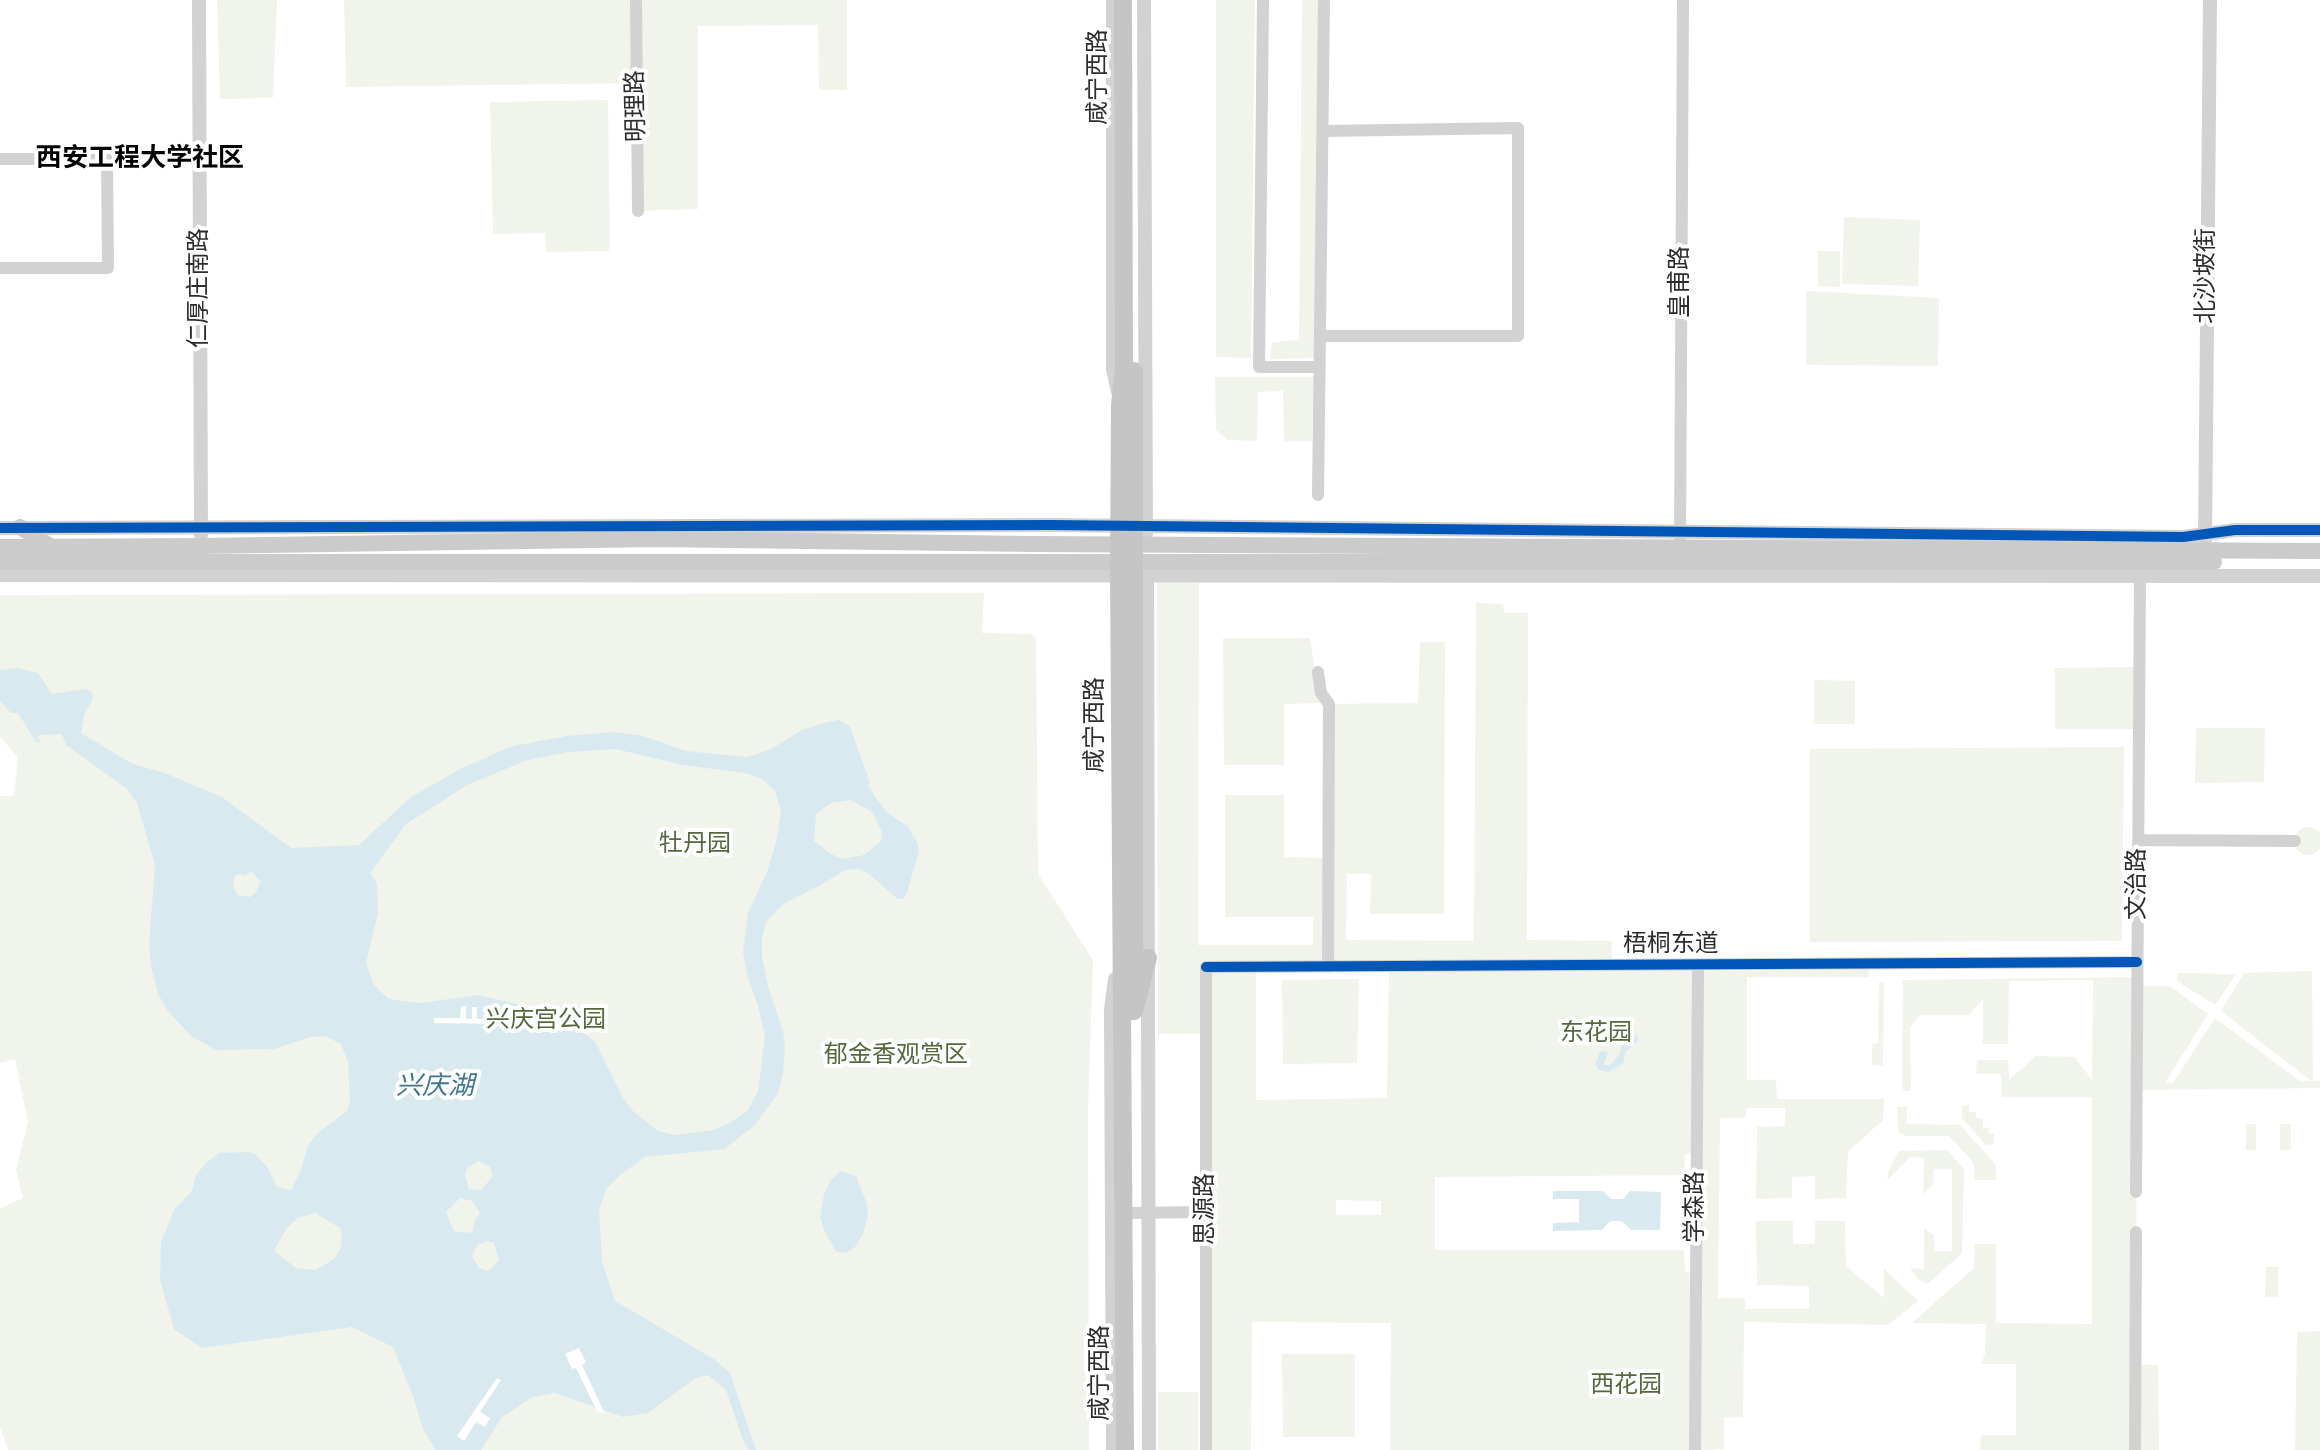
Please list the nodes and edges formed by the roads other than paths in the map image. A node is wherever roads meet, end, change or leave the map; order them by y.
1 (199, 0) edge
2 (636, 0) edge
3 (1112, 0) edge
4 (1123, 0) edge
5 (1133, 0) edge
6 (1144, 0) edge
7 (1263, 0) edge
8 (1324, 0) edge
9 (1683, 0) edge
10 (2210, 0) edge
11 (1323, 131) junction
12 (0, 159) edge
13 (638, 211) dead end
14 (0, 268) edge
15 (1320, 336) junction
16 (1320, 367) junction
17 (1120, 405) junction
18 (1318, 495) dead end
19 (20, 527) junction
20 (201, 527) junction
21 (0, 528) edge
22 (2320, 530) edge
23 (2205, 534) junction
24 (51, 546) junction
25 (0, 547) edge
26 (1680, 547) junction
27 (2205, 551) junction
28 (2320, 551) edge
29 (1133, 552) junction
30 (201, 561) junction
31 (0, 562) edge
32 (2320, 562) edge
33 (0, 575) edge
34 (2320, 576) edge
35 (2140, 577) junction
36 (1318, 672) dead end
37 (2138, 840) junction
38 (2295, 841) dead end
39 (1120, 931) junction
40 (1148, 958) junction
41 (2137, 962) junction
42 (1698, 965) junction
43 (1206, 967) joint
44 (1328, 967) junction
45 (1134, 1011) junction
46 (2136, 1192) dead end
47 (1206, 1212) junction
48 (1136, 1214) junction
49 (2136, 1232) dead end
50 (1113, 1450) edge
51 (1125, 1450) edge
52 (1136, 1450) edge
53 (1149, 1450) edge
54 (1206, 1450) edge
55 (1695, 1450) edge
56 (2135, 1450) edge

1 - 20 street, 仁厚庄南路
2 - 13 street, 明理路
3 - 17 street
4 - 17 main road, 咸宁西路
5 - 29 main road, 咸宁西路
6 - 29 street
7 - 16 street
8 - 11 street
9 - 26 street, 皇甫路
10 - 23 street, 北沙坡街
11 - 15 street
11 - 15 street
12 - 14 street
15 - 16 street
16 - 18 street
17 - 29 main road, 咸宁西路
19 - 20 street
19 - 21 street
19 - 24 main road
20 - 29 street
20 - 30 street, 仁厚庄南路
22 - 23 street
23 - 26 street
23 - 27 street, 北沙坡街
24 - 25 main road
24 - 30 main road
26 - 27 main road
26 - 29 main road
26 - 29 street
26 - 32 main road
27 - 28 main road
29 - 30 main road
29 - 30 street
29 - 35 street
29 - 39 main road, 咸宁西路
29 - 40 street
29 - 45 main road, 咸宁西路
30 - 31 main road
30 - 33 street
34 - 35 street
35 - 37 street, 文治路
36 - 44 street
37 - 38 street
37 - 41 street, 文治路
39 - 48 main road, 咸宁西路
39 - 50 street
40 - 45 main road
40 - 48 street
41 - 42 street, 梧桐东道
41 - 46 street, 文治路
42 - 44 street, 梧桐东道
42 - 55 street, 学森路
43 - 44 street, 梧桐东道
43 - 47 street, 思源路
45 - 48 main road, 咸宁西路
47 - 48 street
47 - 54 street, 思源路
48 - 51 main road, 咸宁西路
48 - 52 main road, 咸宁西路
48 - 53 street
49 - 56 street

